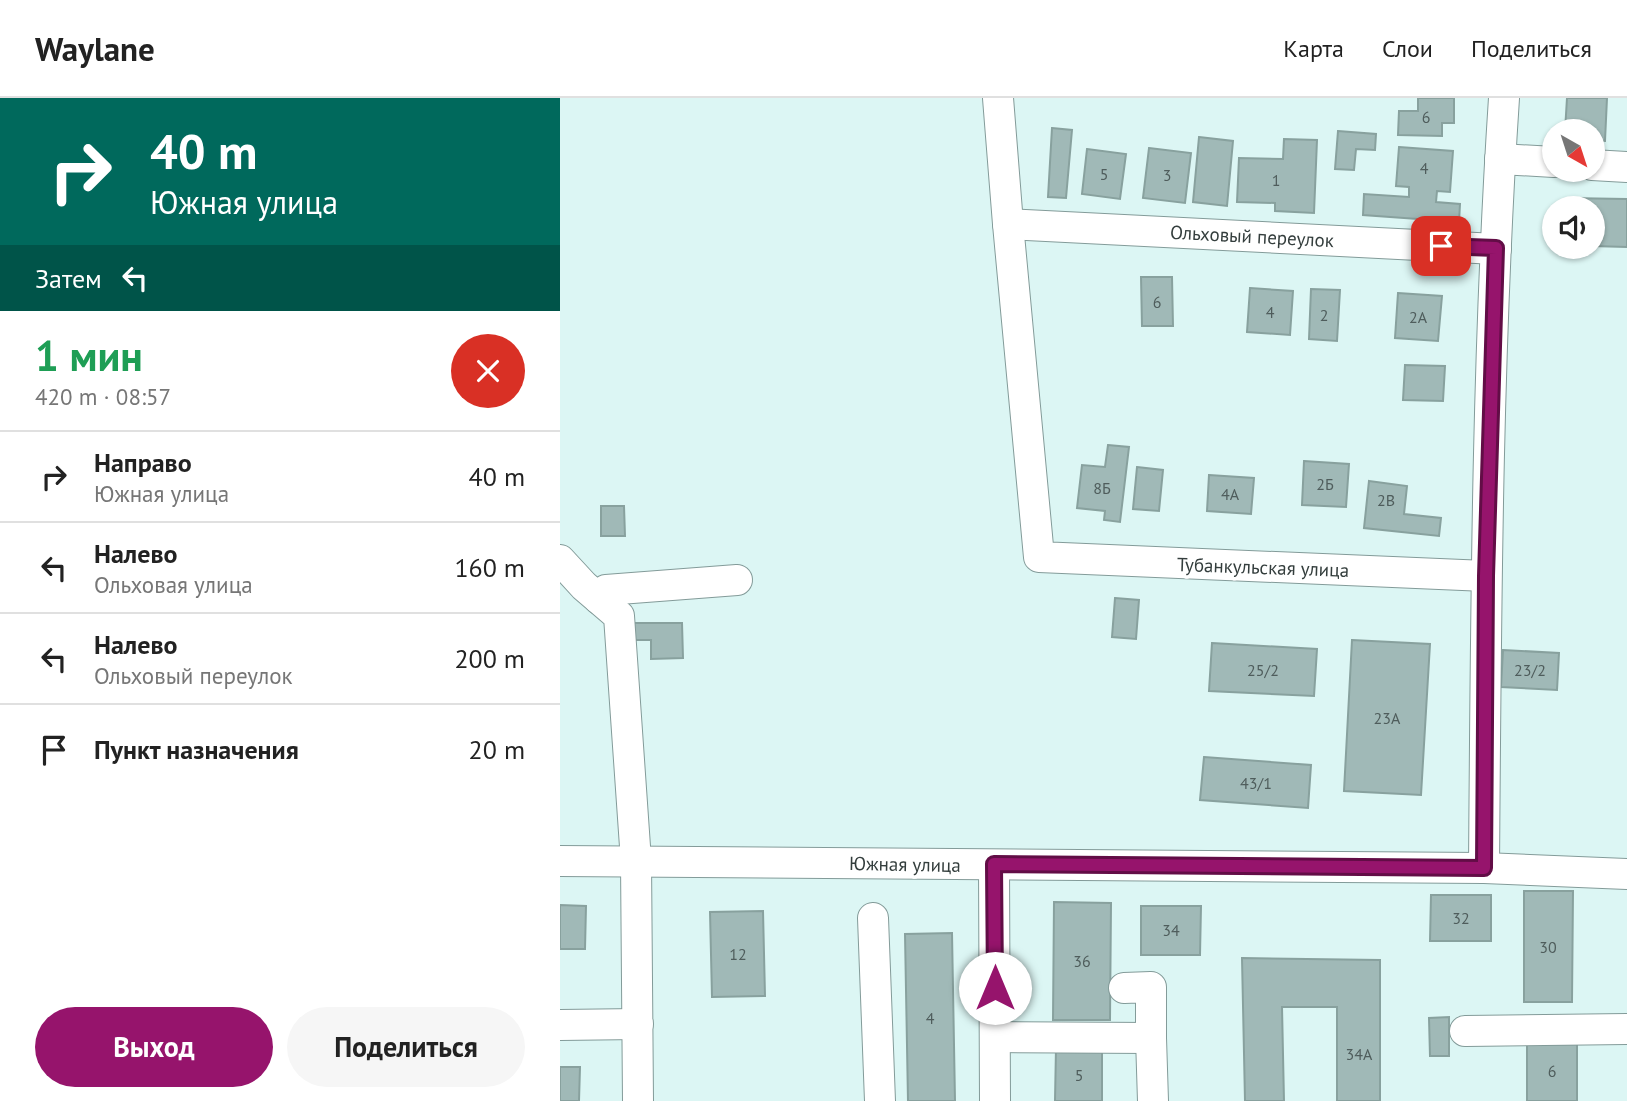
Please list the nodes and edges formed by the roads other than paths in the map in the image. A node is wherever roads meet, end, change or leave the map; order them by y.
1 (998, 98) edge
2 (1504, 98) edge
3 (1500, 159) junction
4 (1542, 161) edge
5 (1605, 166) edge
6 (1627, 167) edge
7 (1008, 224) junction
8 (1496, 248) junction
9 (560, 560) edge
10 (1486, 576) junction
11 (737, 580) dead end
12 (599, 599) junction
13 (560, 861) edge
14 (636, 861) junction
15 (994, 864) junction
16 (1484, 868) junction
17 (1627, 874) edge
18 (873, 918) dead end
19 (1124, 988) dead end
20 (638, 1024) junction
21 (560, 1025) edge
22 (1627, 1029) edge
23 (1465, 1031) dead end
24 (995, 1037) junction
25 (1151, 1038) junction
26 (638, 1101) edge
27 (880, 1101) edge
28 (995, 1101) edge
29 (1153, 1101) edge

1 - 7 street
2 - 3 street
3 - 4 street
3 - 8 street
5 - 6 street
7 - 8 street, Ольховый переулок
7 - 10 street, Тубанкульская улица
8 - 10 street
9 - 12 street
10 - 16 street
11 - 12 street
12 - 14 street
13 - 14 street, Южная улица
14 - 15 street, Южная улица
14 - 20 street
15 - 16 street, Южная улица
15 - 24 street
16 - 17 street, Южная улица
18 - 27 street
19 - 25 street
20 - 21 street
20 - 26 street
22 - 23 street
24 - 25 street
24 - 28 street
25 - 29 street

